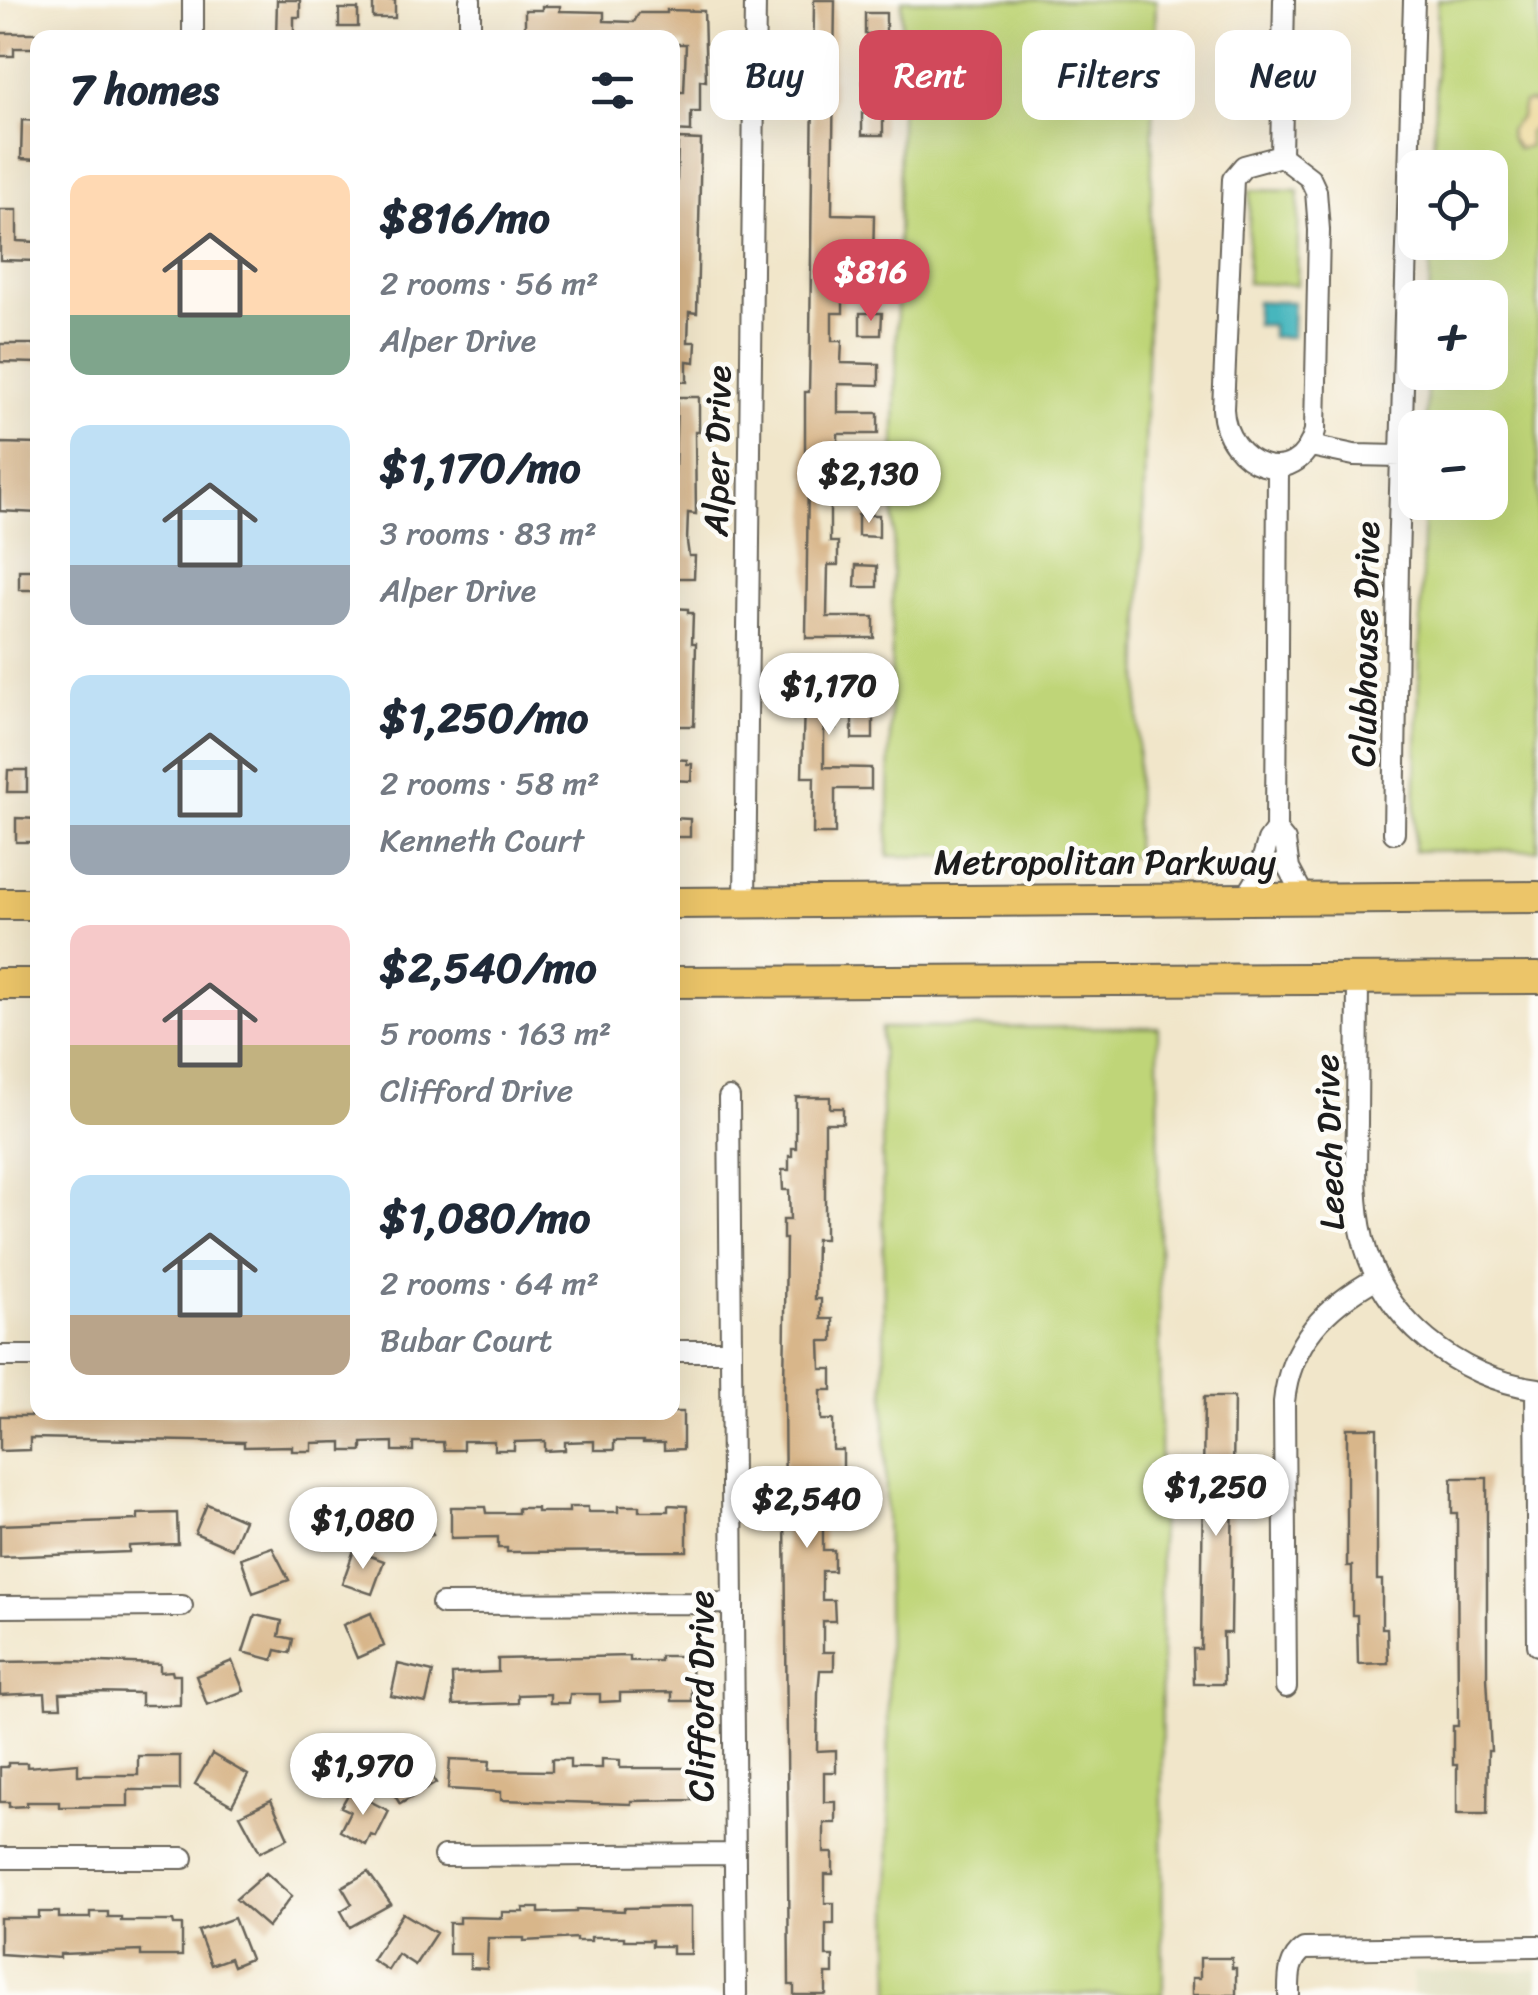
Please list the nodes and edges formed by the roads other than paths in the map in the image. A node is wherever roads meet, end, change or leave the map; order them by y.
1 (193, 0) edge
2 (470, 0) edge
3 (754, 0) edge
4 (1284, 0) edge
5 (1414, 0) edge
6 (193, 30) edge
7 (470, 30) edge
8 (1281, 156) junction
9 (1402, 410) edge
10 (1310, 446) junction
11 (1398, 456) edge
12 (1278, 468) junction
13 (1400, 520) edge
14 (1276, 830) junction
15 (1394, 833) dead end
16 (1538, 897) edge
17 (1245, 899) junction
18 (1305, 899) junction
19 (744, 902) junction
20 (680, 903) edge
21 (0, 904) edge
22 (30, 904) edge
23 (1538, 978) edge
24 (1358, 979) junction
25 (680, 982) edge
26 (0, 984) edge
27 (30, 984) edge
28 (730, 1098) dead end
29 (1377, 1278) junction
30 (680, 1351) edge
31 (731, 1351) junction
32 (0, 1356) edge
33 (30, 1356) edge
34 (1537, 1389) edge
35 (734, 1602) junction
36 (442, 1604) dead end
37 (182, 1606) dead end
38 (0, 1607) edge
39 (1538, 1645) edge
40 (1286, 1687) dead end
41 (735, 1854) junction
42 (444, 1856) dead end
43 (0, 1858) edge
44 (183, 1858) dead end
45 (1538, 1946) edge
46 (736, 1995) edge
47 (1289, 1995) edge

1 - 6 street
2 - 7 street
3 - 19 street, Alper Drive
4 - 8 street
5 - 9 street, Clubhouse Drive
8 - 10 street
8 - 12 street
10 - 11 street
10 - 12 street
12 - 14 street
13 - 15 street, Clubhouse Drive
14 - 17 street
14 - 18 street
16 - 18 main road, Metropolitan Parkway
17 - 18 main road, Metropolitan Parkway
17 - 19 main road, Metropolitan Parkway
19 - 20 main road, Metropolitan Parkway
21 - 22 main road
23 - 24 main road
24 - 25 main road
24 - 29 street, Leech Drive
26 - 27 main road
28 - 31 street, Clifford Drive
29 - 34 street, Leech Drive
29 - 40 street
30 - 31 street
31 - 35 street, Clifford Drive
32 - 33 street
34 - 39 street
35 - 36 street
35 - 41 street, Clifford Drive
37 - 38 street
41 - 42 street
41 - 46 street, Clifford Drive
43 - 44 street
45 - 47 street

